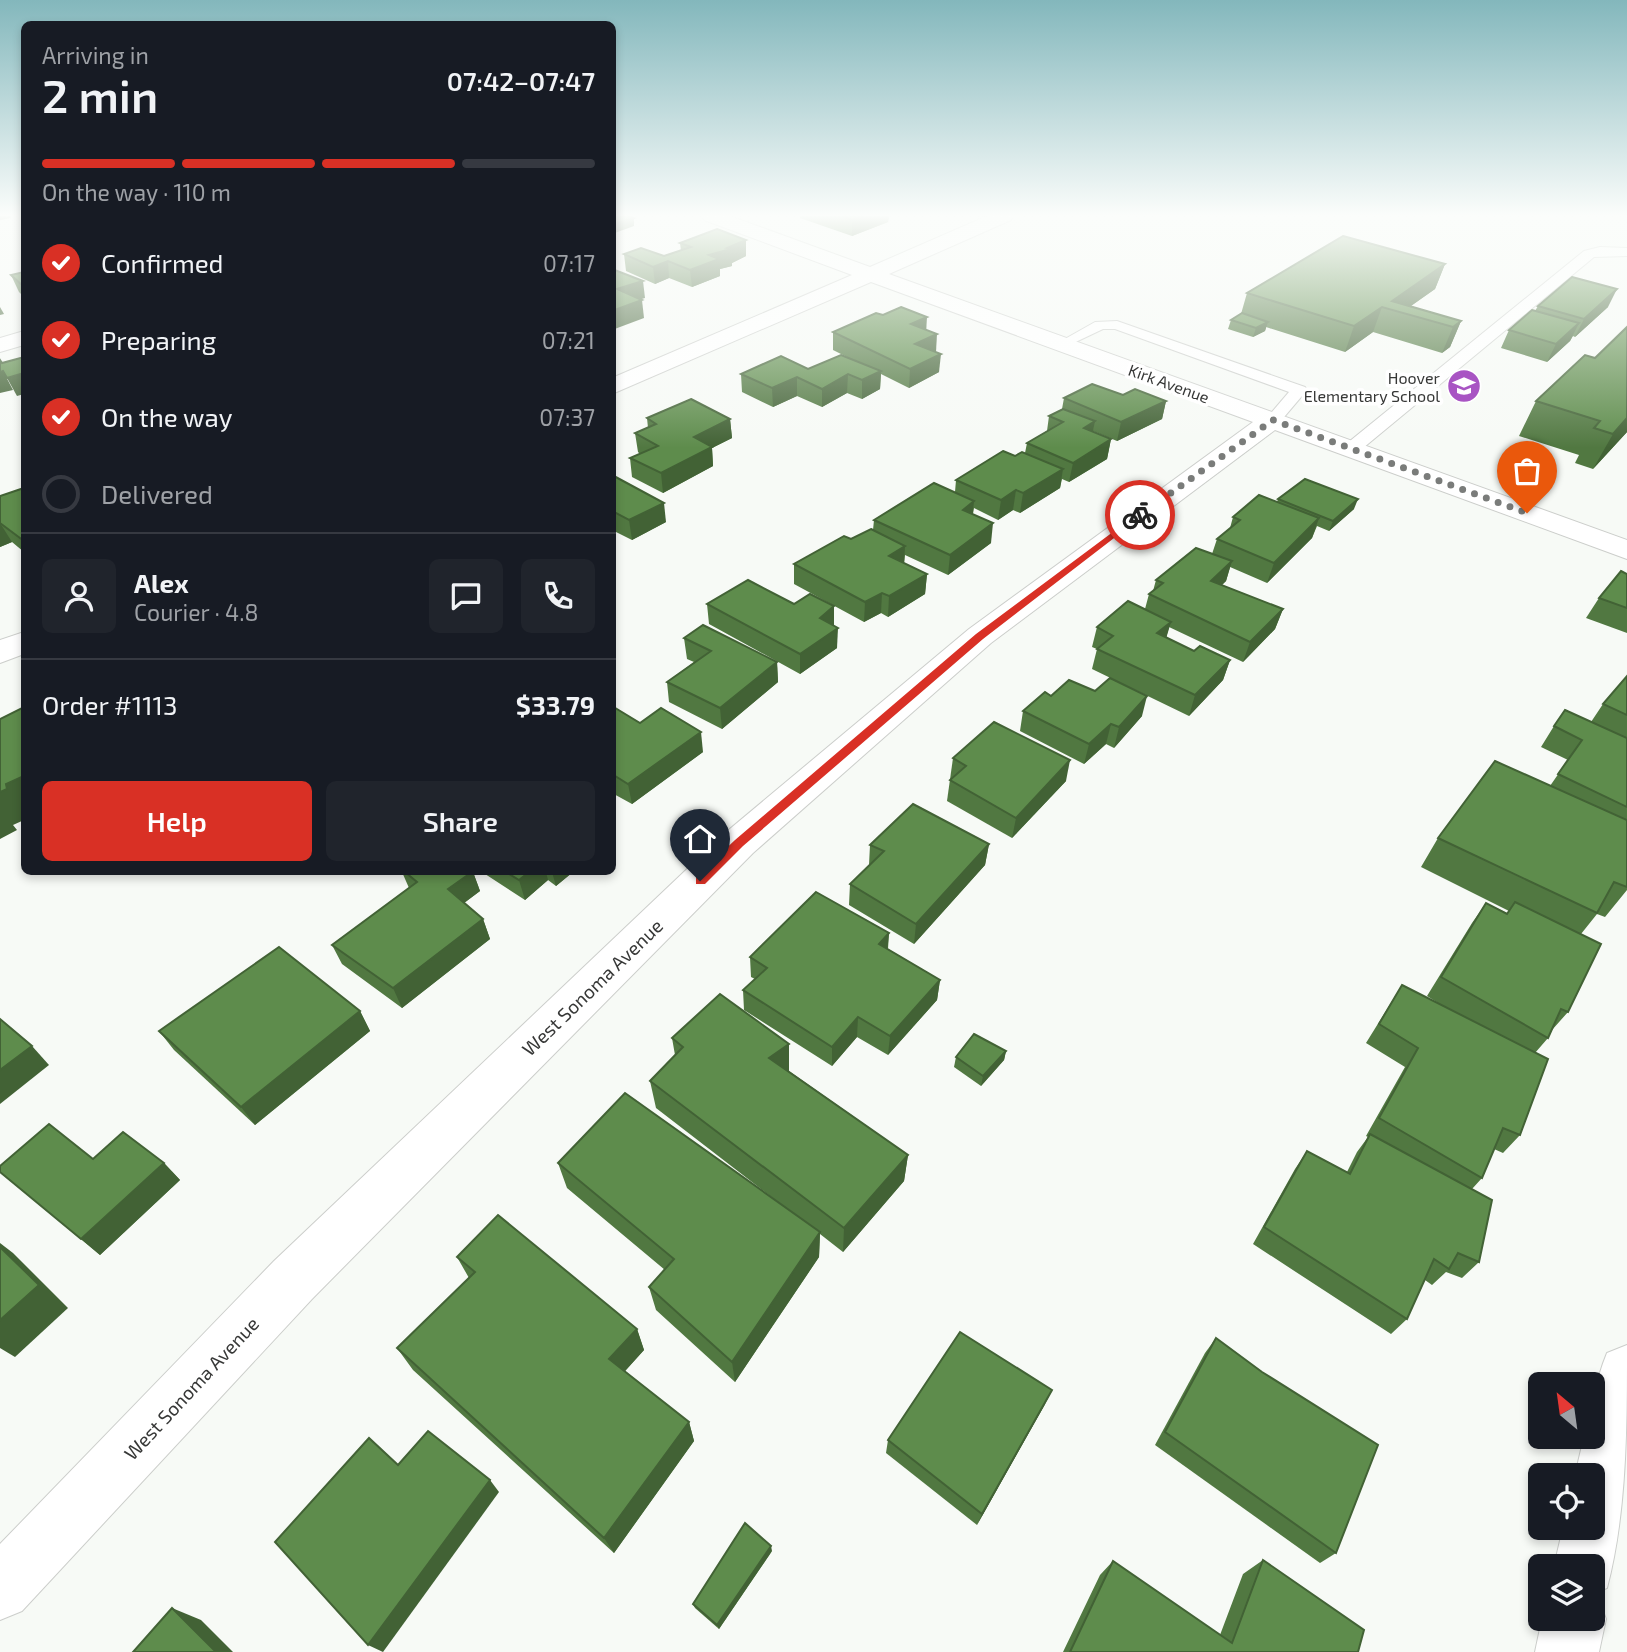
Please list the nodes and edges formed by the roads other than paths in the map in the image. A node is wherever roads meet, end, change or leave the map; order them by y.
1 (827, 293) edge
2 (923, 293) edge
3 (1542, 293) edge
4 (21, 339) edge
5 (1063, 344) junction
6 (0, 345) edge
7 (616, 385) edge
8 (1273, 420) junction
9 (1351, 449) junction
10 (1627, 550) edge
11 (21, 643) edge
12 (0, 653) edge
13 (1627, 1373) edge
14 (1588, 1554) edge
15 (0, 1590) edge
16 (1571, 1631) edge
17 (1567, 1652) edge

1 - 7 street
2 - 5 street, Kirk Avenue
3 - 9 lane
4 - 6 street
5 - 8 street, Kirk Avenue
5 - 8 lane
8 - 9 street, Kirk Avenue
8 - 15 street, West Sonoma Avenue
9 - 10 street, Kirk Avenue
11 - 12 street
13 - 14 street
16 - 17 street

